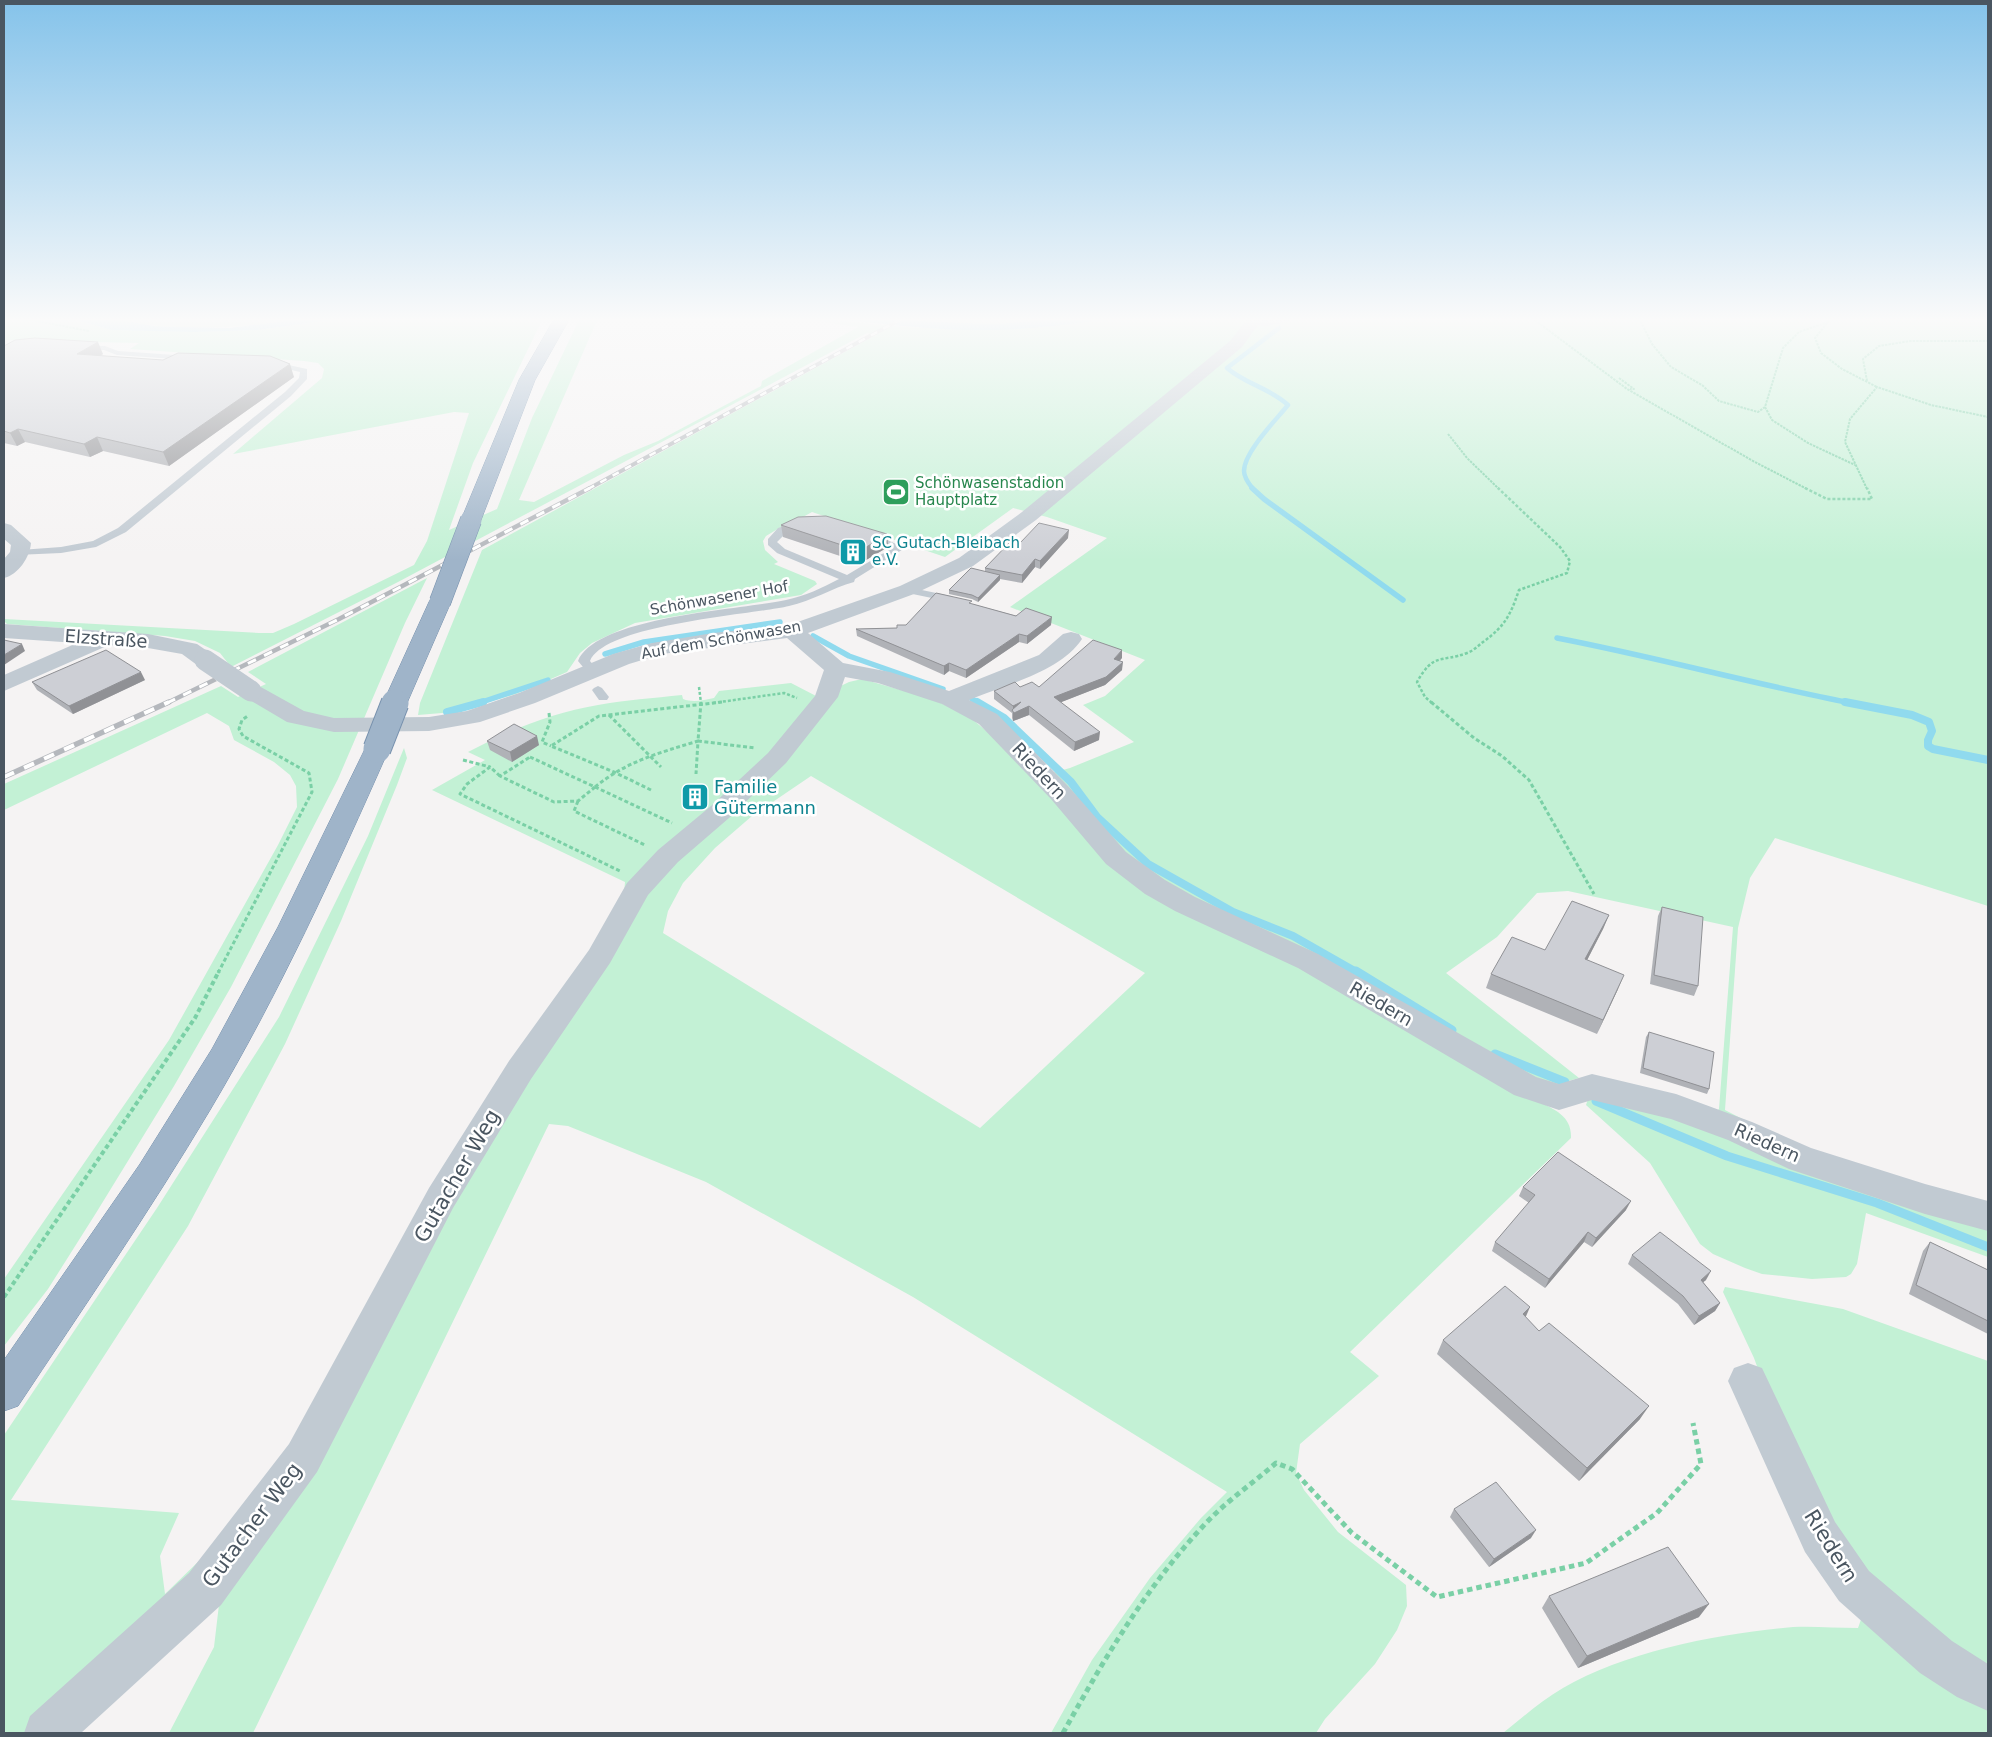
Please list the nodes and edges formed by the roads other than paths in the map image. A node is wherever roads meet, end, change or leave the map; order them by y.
1 (282, 399) edge
2 (520, 399) edge
3 (1169, 399) edge
4 (812, 523) edge
5 (4, 529) edge
6 (859, 532) edge
7 (20, 553) junction
8 (4, 572) edge
9 (850, 580) junction
10 (907, 590) junction
11 (963, 602) edge
12 (4, 631) edge
13 (792, 631) junction
14 (104, 639) junction
15 (1071, 639) dead end
16 (205, 660) joint
17 (836, 669) junction
18 (4, 684) edge
19 (597, 686) junction
20 (950, 699) junction
21 (1988, 1216) edge
22 (1748, 1382) dead end
23 (4, 1393) edge
24 (1988, 1688) edge
25 (47, 1733) edge

1 - 7 lane
2 - 23 highway, bridge
3 - 10 street, Auf dem Schönwasen
4 - 9 lane, Schönwasener Hof
5 - 7 street
6 - 9 lane, Schönwasener Hof
7 - 8 street
9 - 19 lane, Schönwasener Hof
10 - 11 lane
10 - 13 street, Auf dem Schönwasen
12 - 14 street, Elzstraße
13 - 17 street
13 - 19 street, Auf dem Schönwasen
14 - 16 street, Elzstraße
14 - 18 street
15 - 20 street
16 - 19 street, Auf dem Schönwasen, bridge
17 - 20 street, Riedern
17 - 25 street, Gutacher Weg
20 - 21 street, Riedern
22 - 24 street, Riedern

